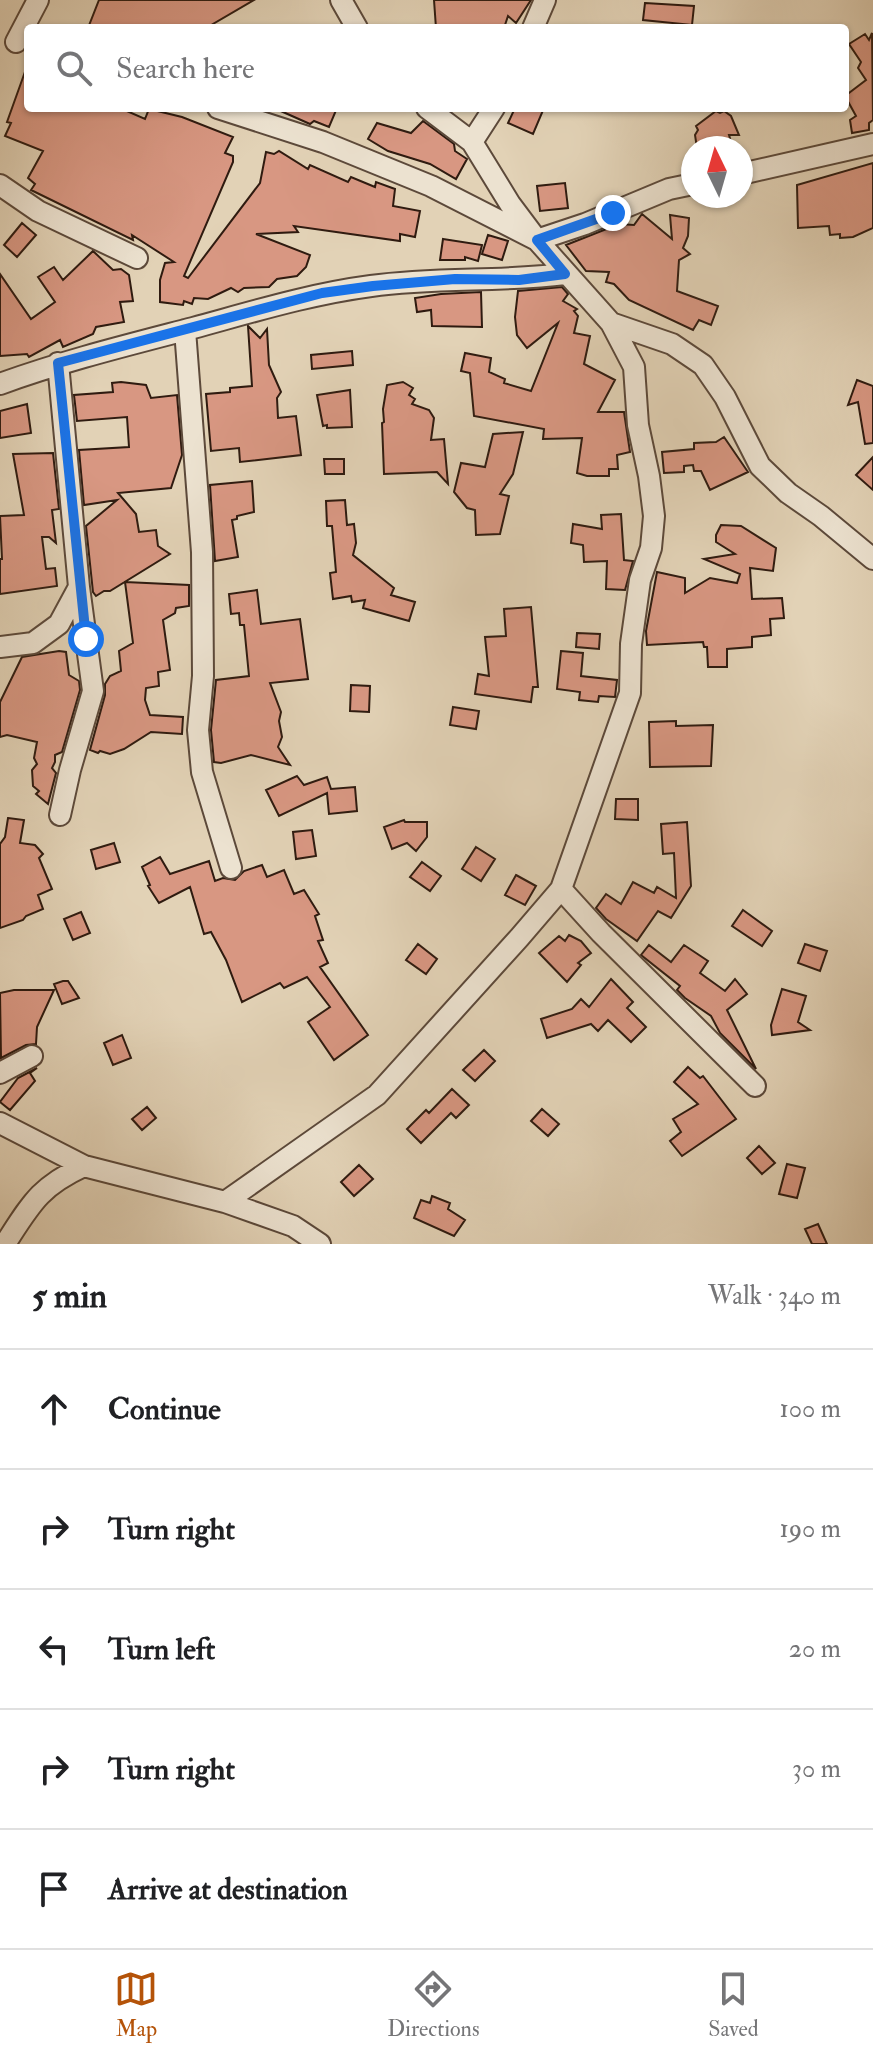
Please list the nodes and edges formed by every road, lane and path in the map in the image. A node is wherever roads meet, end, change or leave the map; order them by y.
1 (38, 0) edge
2 (341, 0) edge
3 (545, 0) edge
4 (25, 24) edge
5 (355, 24) edge
6 (535, 24) edge
7 (230, 112) edge
8 (432, 112) edge
9 (491, 112) edge
10 (472, 142) junction
11 (873, 144) edge
12 (753, 171) edge
13 (0, 185) edge
14 (681, 186) edge
15 (537, 240) junction
16 (137, 258) dead end
17 (565, 274) junction
18 (611, 323) junction
19 (185, 330) junction
20 (58, 363) junction
21 (0, 384) edge
22 (873, 559) edge
23 (79, 587) junction
24 (0, 647) edge
25 (60, 815) dead end
26 (231, 868) dead end
27 (561, 889) junction
28 (32, 1056) dead end
29 (0, 1073) edge
30 (755, 1086) dead end
31 (0, 1123) edge
32 (84, 1166) junction
33 (225, 1202) junction
34 (5, 1244) edge
35 (320, 1244) edge

1 - 4 street
2 - 5 street
3 - 6 street
7 - 15 street
8 - 10 street
9 - 10 street
10 - 15 street
11 - 12 street
13 - 16 street
14 - 15 street
15 - 17 street
17 - 18 street
17 - 19 street
18 - 22 street
18 - 27 street
19 - 20 street
19 - 26 street
20 - 21 street
20 - 23 street
23 - 24 street
23 - 25 street
27 - 30 street
27 - 33 street
28 - 29 street
31 - 32 street
32 - 33 street
32 - 34 street
33 - 35 street

